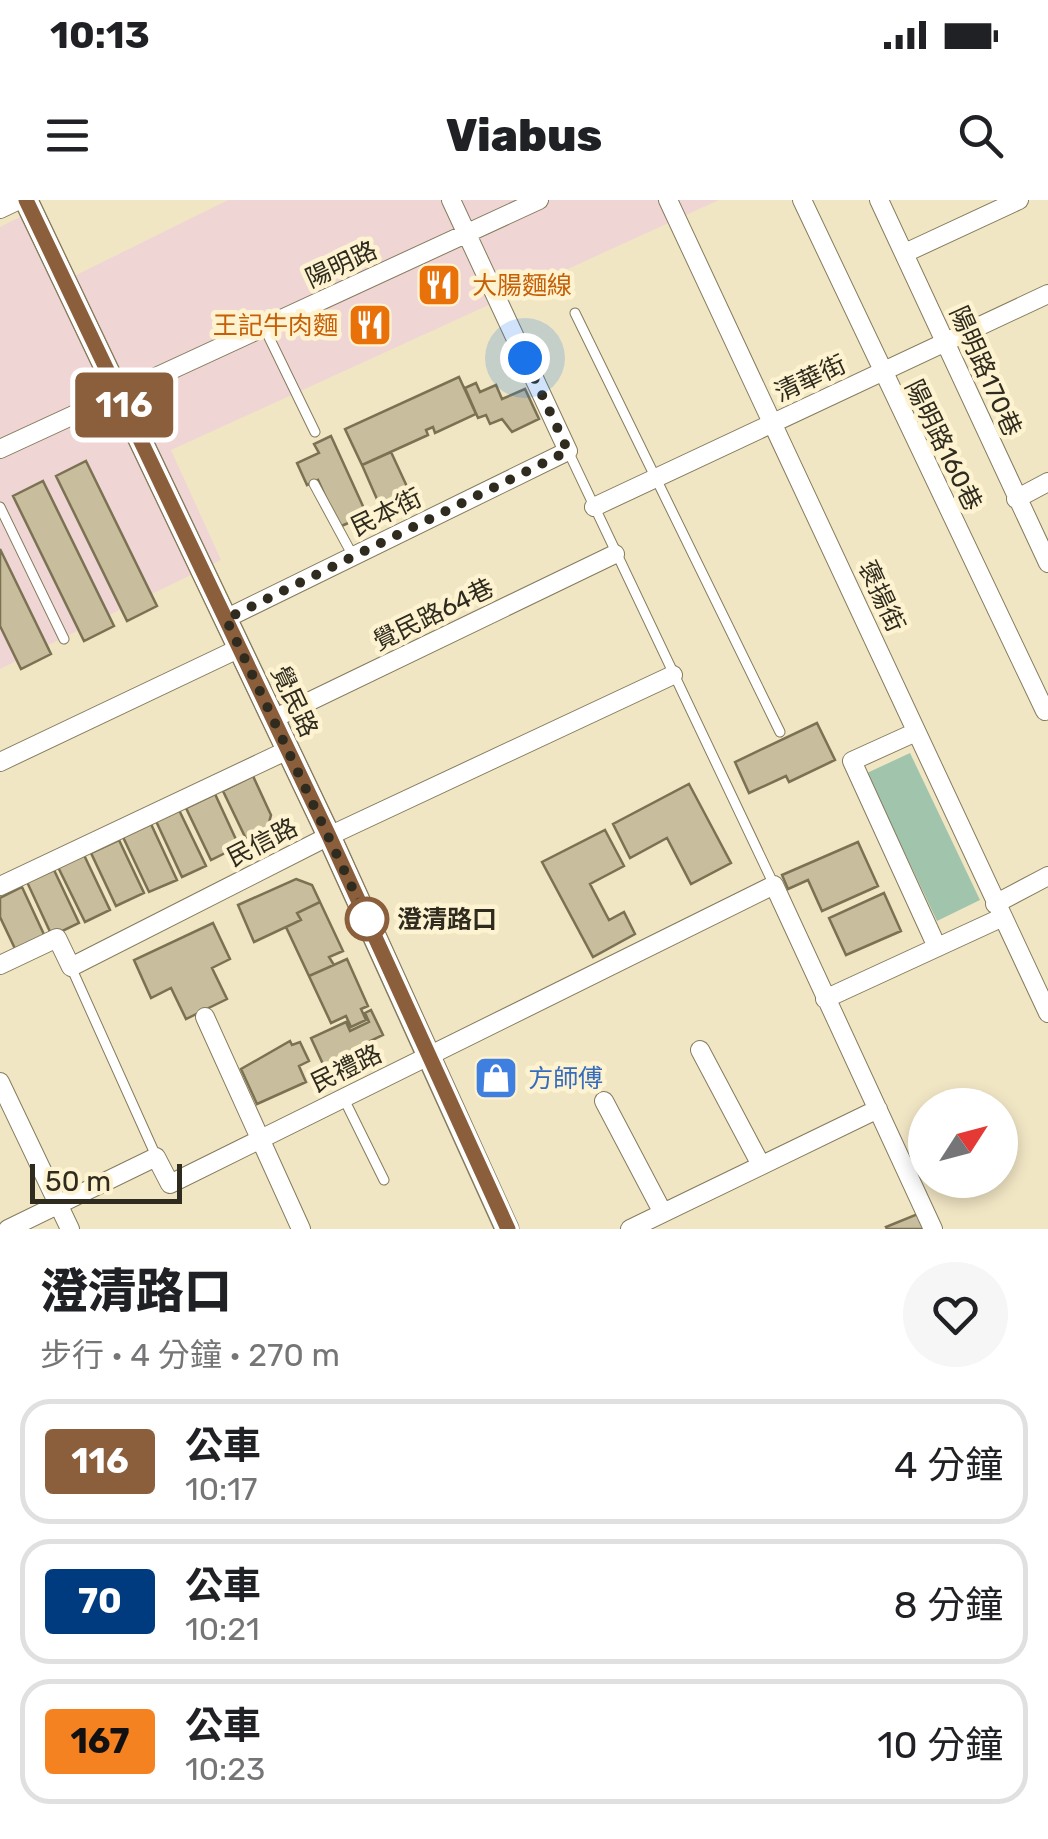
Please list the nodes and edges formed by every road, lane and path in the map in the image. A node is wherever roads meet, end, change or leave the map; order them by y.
1 (22, 200) edge
2 (450, 200) edge
3 (540, 200) edge
4 (668, 200) edge
5 (802, 200) edge
6 (879, 200) edge
7 (1008, 202) edge
8 (0, 209) edge
9 (466, 234) junction
10 (905, 253) junction
11 (1048, 294) edge
12 (575, 313) dead end
13 (264, 327) junction
14 (946, 342) junction
15 (882, 372) junction
16 (118, 394) junction
17 (775, 422) junction
18 (315, 432) dead end
19 (0, 450) edge
20 (568, 451) junction
21 (656, 478) junction
22 (1048, 482) edge
23 (314, 484) dead end
24 (1016, 499) junction
25 (0, 506) edge
26 (594, 507) junction
27 (615, 554) junction
28 (354, 556) junction
29 (1048, 563) edge
30 (226, 619) junction
31 (64, 640) dead end
32 (240, 648) junction
33 (673, 675) junction
34 (1045, 712) dead end
35 (273, 718) junction
36 (780, 732) dead end
37 (916, 732) junction
38 (288, 750) junction
39 (0, 762) edge
40 (329, 836) junction
41 (1048, 876) edge
42 (774, 885) junction
43 (0, 886) edge
44 (999, 910) junction
45 (937, 948) junction
46 (0, 965) edge
47 (72, 967) junction
48 (824, 999) junction
49 (1048, 1013) edge
50 (205, 1017) dead end
51 (700, 1050) dead end
52 (430, 1054) junction
53 (0, 1082) edge
54 (343, 1097) junction
55 (604, 1101) dead end
56 (878, 1109) junction
57 (260, 1138) junction
58 (156, 1156) junction
59 (761, 1165) junction
60 (384, 1180) dead end
61 (58, 1205) junction
62 (663, 1213) junction
63 (8, 1229) edge
64 (70, 1229) edge
65 (301, 1229) edge
66 (508, 1229) edge
67 (630, 1229) edge
68 (933, 1229) edge

1 - 8 street
1 - 16 street, 覺民路
2 - 9 street
3 - 9 street, 陽明路
4 - 17 street, 褒揚街
5 - 15 street, 陽明路160巷
6 - 10 street, 陽明路170巷
7 - 10 street
9 - 13 street, 陽明路
9 - 20 street
10 - 14 street, 陽明路170巷
11 - 14 street, 清華街
12 - 21 lane
13 - 16 street, 陽明路
13 - 18 lane
14 - 15 street, 清華街
14 - 24 street, 陽明路170巷
15 - 17 street, 清華街
15 - 34 street, 陽明路160巷
16 - 19 street, 陽明路
16 - 30 street, 覺民路
17 - 21 street, 清華街
17 - 37 street, 褒揚街
20 - 26 lane
20 - 28 street, 民本街
21 - 26 street, 清華街
21 - 36 lane
22 - 24 street
23 - 28 lane
24 - 29 street, 陽明路170巷
25 - 31 lane
26 - 27 lane
27 - 33 lane
27 - 35 street, 覺民路64巷
28 - 30 street, 民本街
30 - 32 street, 覺民路
32 - 35 street, 覺民路
32 - 39 street
33 - 40 street, 民信路
33 - 42 lane
35 - 38 street, 覺民路
37 - 44 street, 褒揚街
37 - 45 street
38 - 40 street, 覺民路
38 - 43 street
40 - 47 street, 民信路
40 - 52 street, 覺民路
41 - 44 street
42 - 48 street
42 - 52 street, 民禮路
44 - 45 street
44 - 49 street, 褒揚街
45 - 48 street
46 - 47 street
47 - 58 lane
48 - 56 street
50 - 57 street
51 - 59 street
52 - 54 street, 民禮路
52 - 66 street, 覺民路
53 - 61 street
54 - 57 street, 民禮路
54 - 60 lane
55 - 62 street
56 - 59 street
56 - 68 street
57 - 58 street, 民禮路
57 - 65 street
58 - 61 street
59 - 62 street
61 - 63 street
61 - 64 street
62 - 67 street

